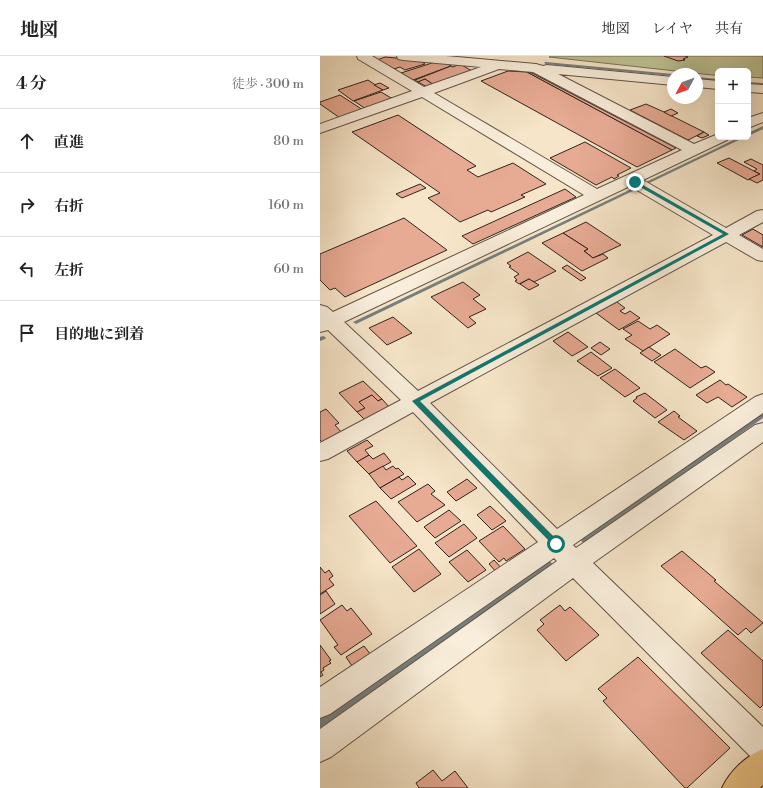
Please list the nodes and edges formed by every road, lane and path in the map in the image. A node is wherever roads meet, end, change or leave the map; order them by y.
1 (363, 56) edge
2 (403, 56) edge
3 (524, 60) edge
4 (499, 65) junction
5 (667, 80) edge
6 (703, 84) edge
7 (715, 85) edge
8 (751, 88) edge
9 (763, 89) edge
10 (424, 93) junction
11 (763, 117) edge
12 (751, 123) edge
13 (320, 129) edge
14 (716, 140) edge
15 (695, 151) junction
16 (638, 184) junction
17 (597, 196) junction
18 (763, 215) edge
19 (726, 234) junction
20 (763, 256) edge
21 (323, 319) edge
22 (416, 401) junction
23 (763, 402) edge
24 (763, 431) edge
25 (320, 453) edge
26 (556, 544) junction
27 (575, 562) junction
28 (320, 704) edge
29 (320, 746) edge
30 (763, 748) edge
31 (763, 764) edge
32 (738, 788) edge

1 - 10 street
2 - 4 street
3 - 4 street
3 - 4 street
3 - 5 street
3 - 15 street
4 - 10 street
6 - 7 street
8 - 9 street
10 - 13 street
10 - 17 street
11 - 12 street
14 - 15 street
15 - 16 street
16 - 17 street
16 - 19 street
17 - 21 street
18 - 19 street
19 - 20 street
19 - 22 street
21 - 22 street
22 - 25 street
22 - 26 street
23 - 26 street
24 - 27 street
26 - 27 street
26 - 28 street
27 - 29 street
27 - 30 street
31 - 32 main road

